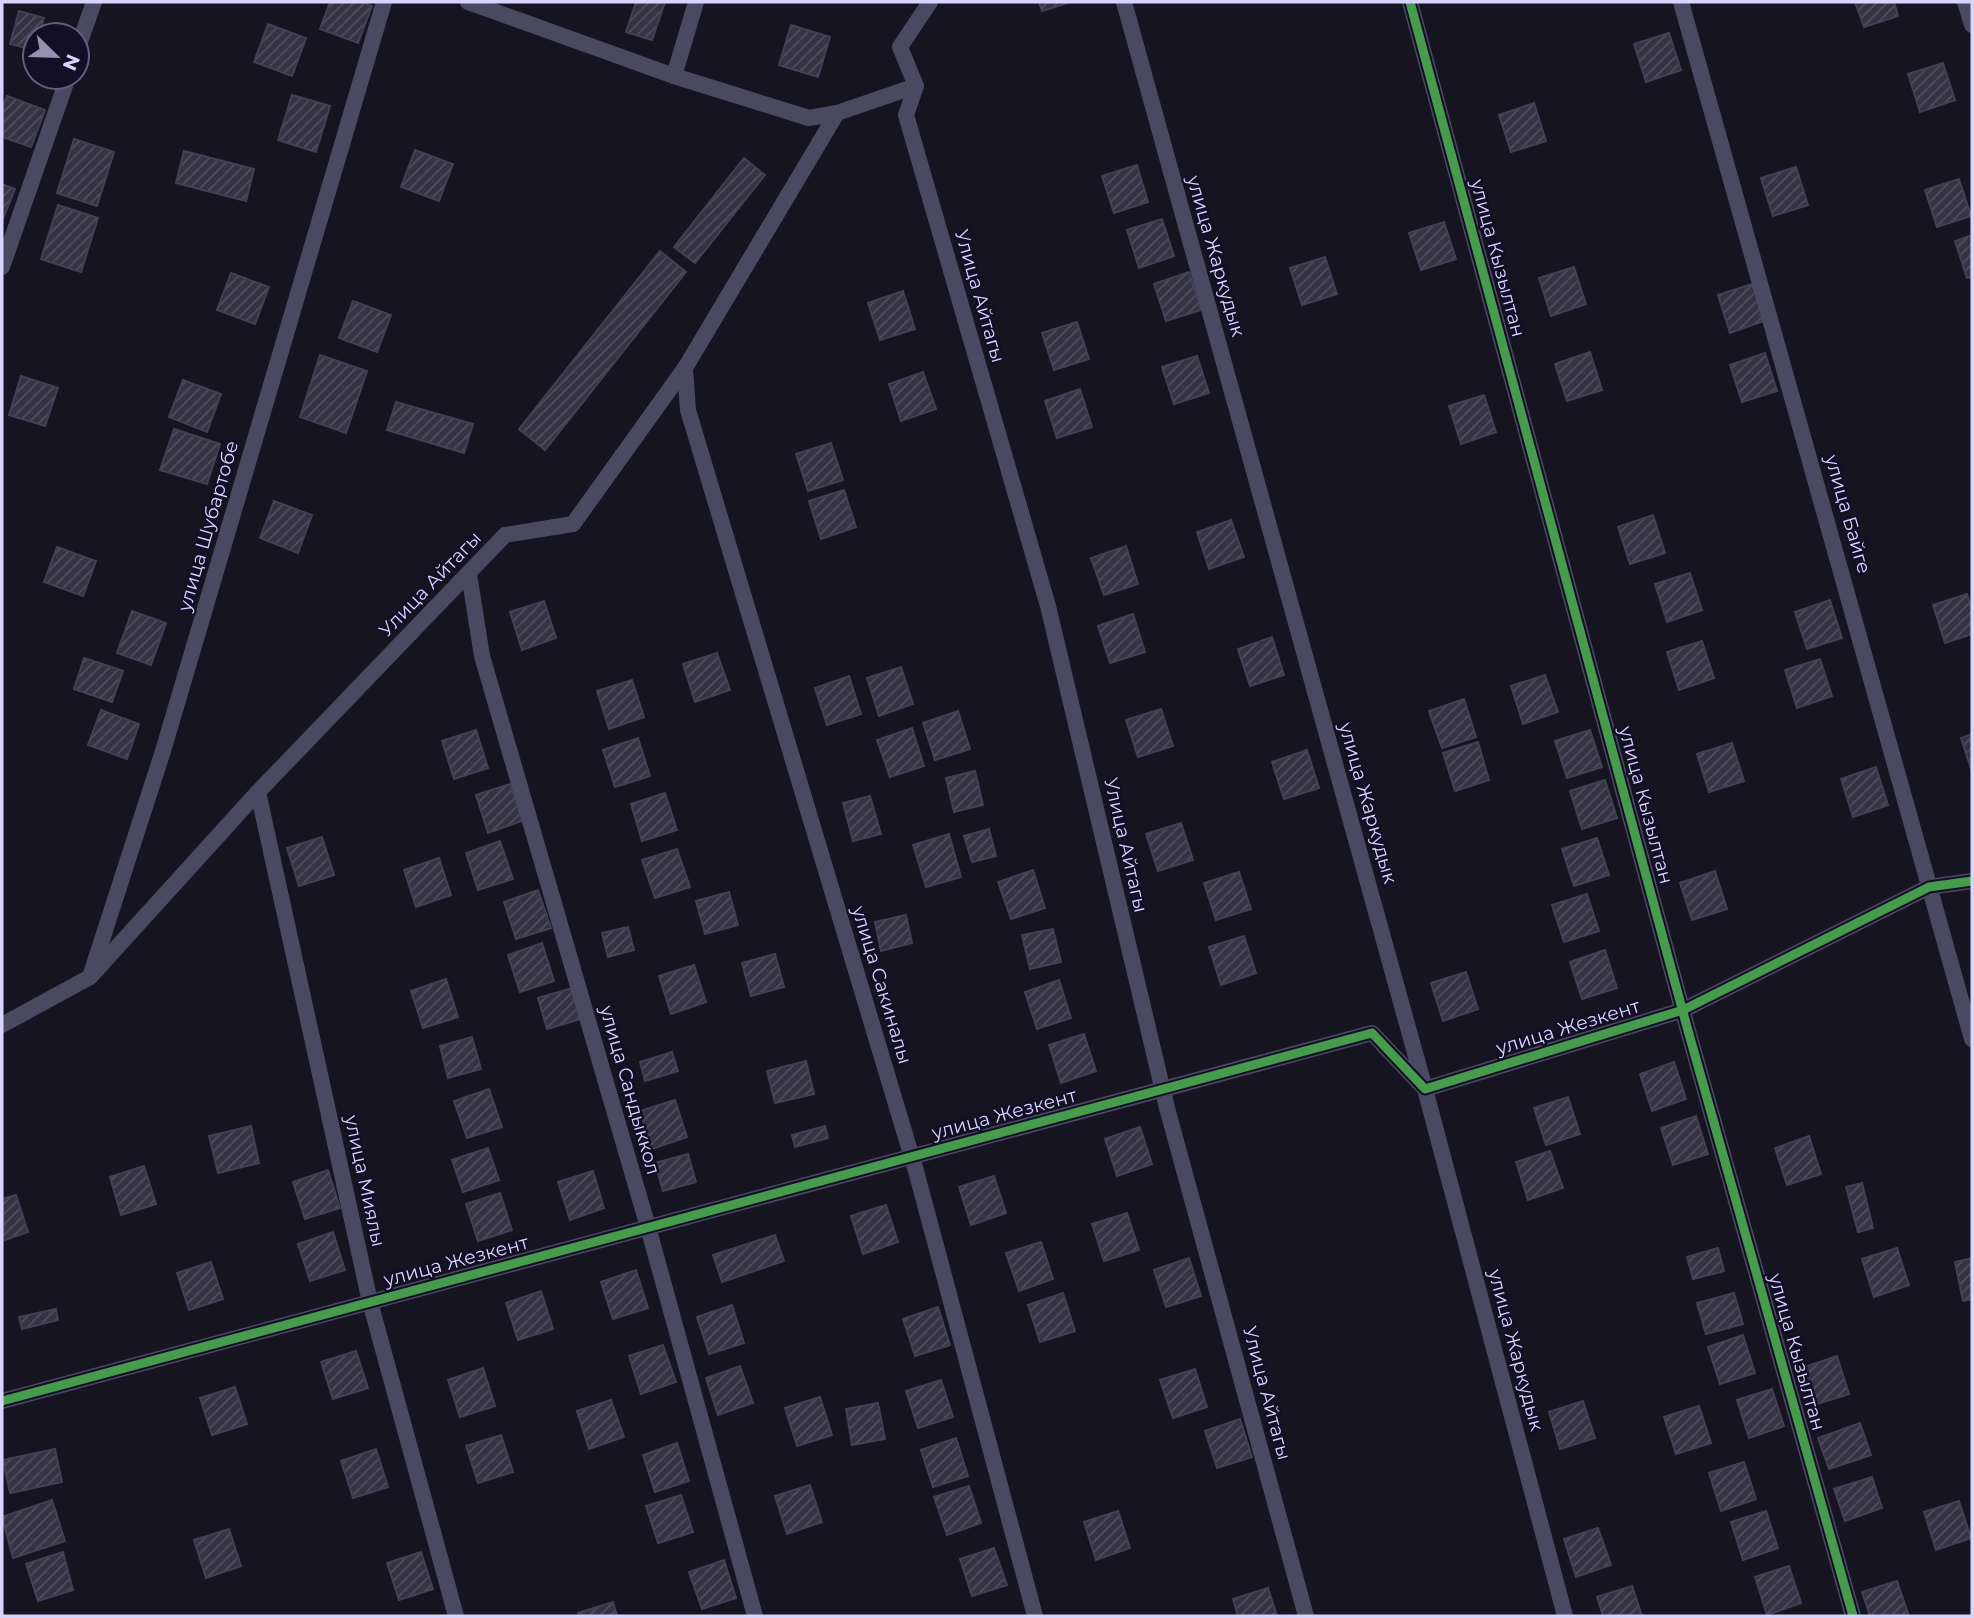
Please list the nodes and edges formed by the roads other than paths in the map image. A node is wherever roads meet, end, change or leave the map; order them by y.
1 (94, 2) edge
2 (384, 2) edge
3 (468, 2) edge
4 (696, 2) edge
5 (930, 2) edge
6 (1124, 2) edge
7 (1410, 2) edge
8 (1681, 2) edge
9 (1965, 2) edge
10 (87, 21) edge
11 (1972, 25) edge
12 (674, 76) junction
13 (916, 86) junction
14 (63, 91) edge
15 (837, 113) junction
16 (2, 267) edge
17 (685, 368) junction
18 (468, 574) junction
19 (258, 792) junction
20 (1972, 881) edge
21 (1929, 887) junction
22 (90, 977) junction
23 (1682, 1010) junction
24 (8, 1022) edge
25 (1972, 1039) edge
26 (1163, 1089) junction
27 (1426, 1089) junction
28 (911, 1157) junction
29 (648, 1227) junction
30 (370, 1302) junction
31 (2, 1401) edge
32 (456, 1616) edge
33 (755, 1616) edge
34 (1035, 1616) edge
35 (1306, 1616) edge
36 (1565, 1616) edge
37 (1853, 1616) edge

1 - 10 street
2 - 22 street, улица Шубартобе
3 - 12 street
4 - 12 street
5 - 13 street
6 - 27 street, улица Жаркудык
7 - 23 street, улица Кызылтан
8 - 21 street, улица Байге
9 - 11 street
12 - 15 street
13 - 15 street
13 - 26 street, Улица Айтагы
14 - 16 street
15 - 17 street, Улица Айтагы
17 - 18 street, Улица Айтагы
17 - 28 street, улица Сакиналы
18 - 19 street, Улица Айтагы
18 - 29 street, улица Сандыккол
19 - 22 street, Улица Айтагы
19 - 30 street, улица Миялы
20 - 21 street, улица Жезкент
21 - 23 street, улица Жезкент
21 - 25 street, улица Байге
22 - 24 street
23 - 27 street, улица Жезкент
23 - 37 street, улица Кызылтан
26 - 27 street, улица Жезкент
26 - 28 street, улица Жезкент
26 - 35 street, Улица Айтагы
27 - 36 street, улица Жаркудык
28 - 29 street, улица Жезкент
28 - 34 street, улица Сакиналы
29 - 30 street, улица Жезкент
29 - 33 street, улица Сандыккол
30 - 31 street, улица Жезкент
30 - 32 street, улица Миялы

